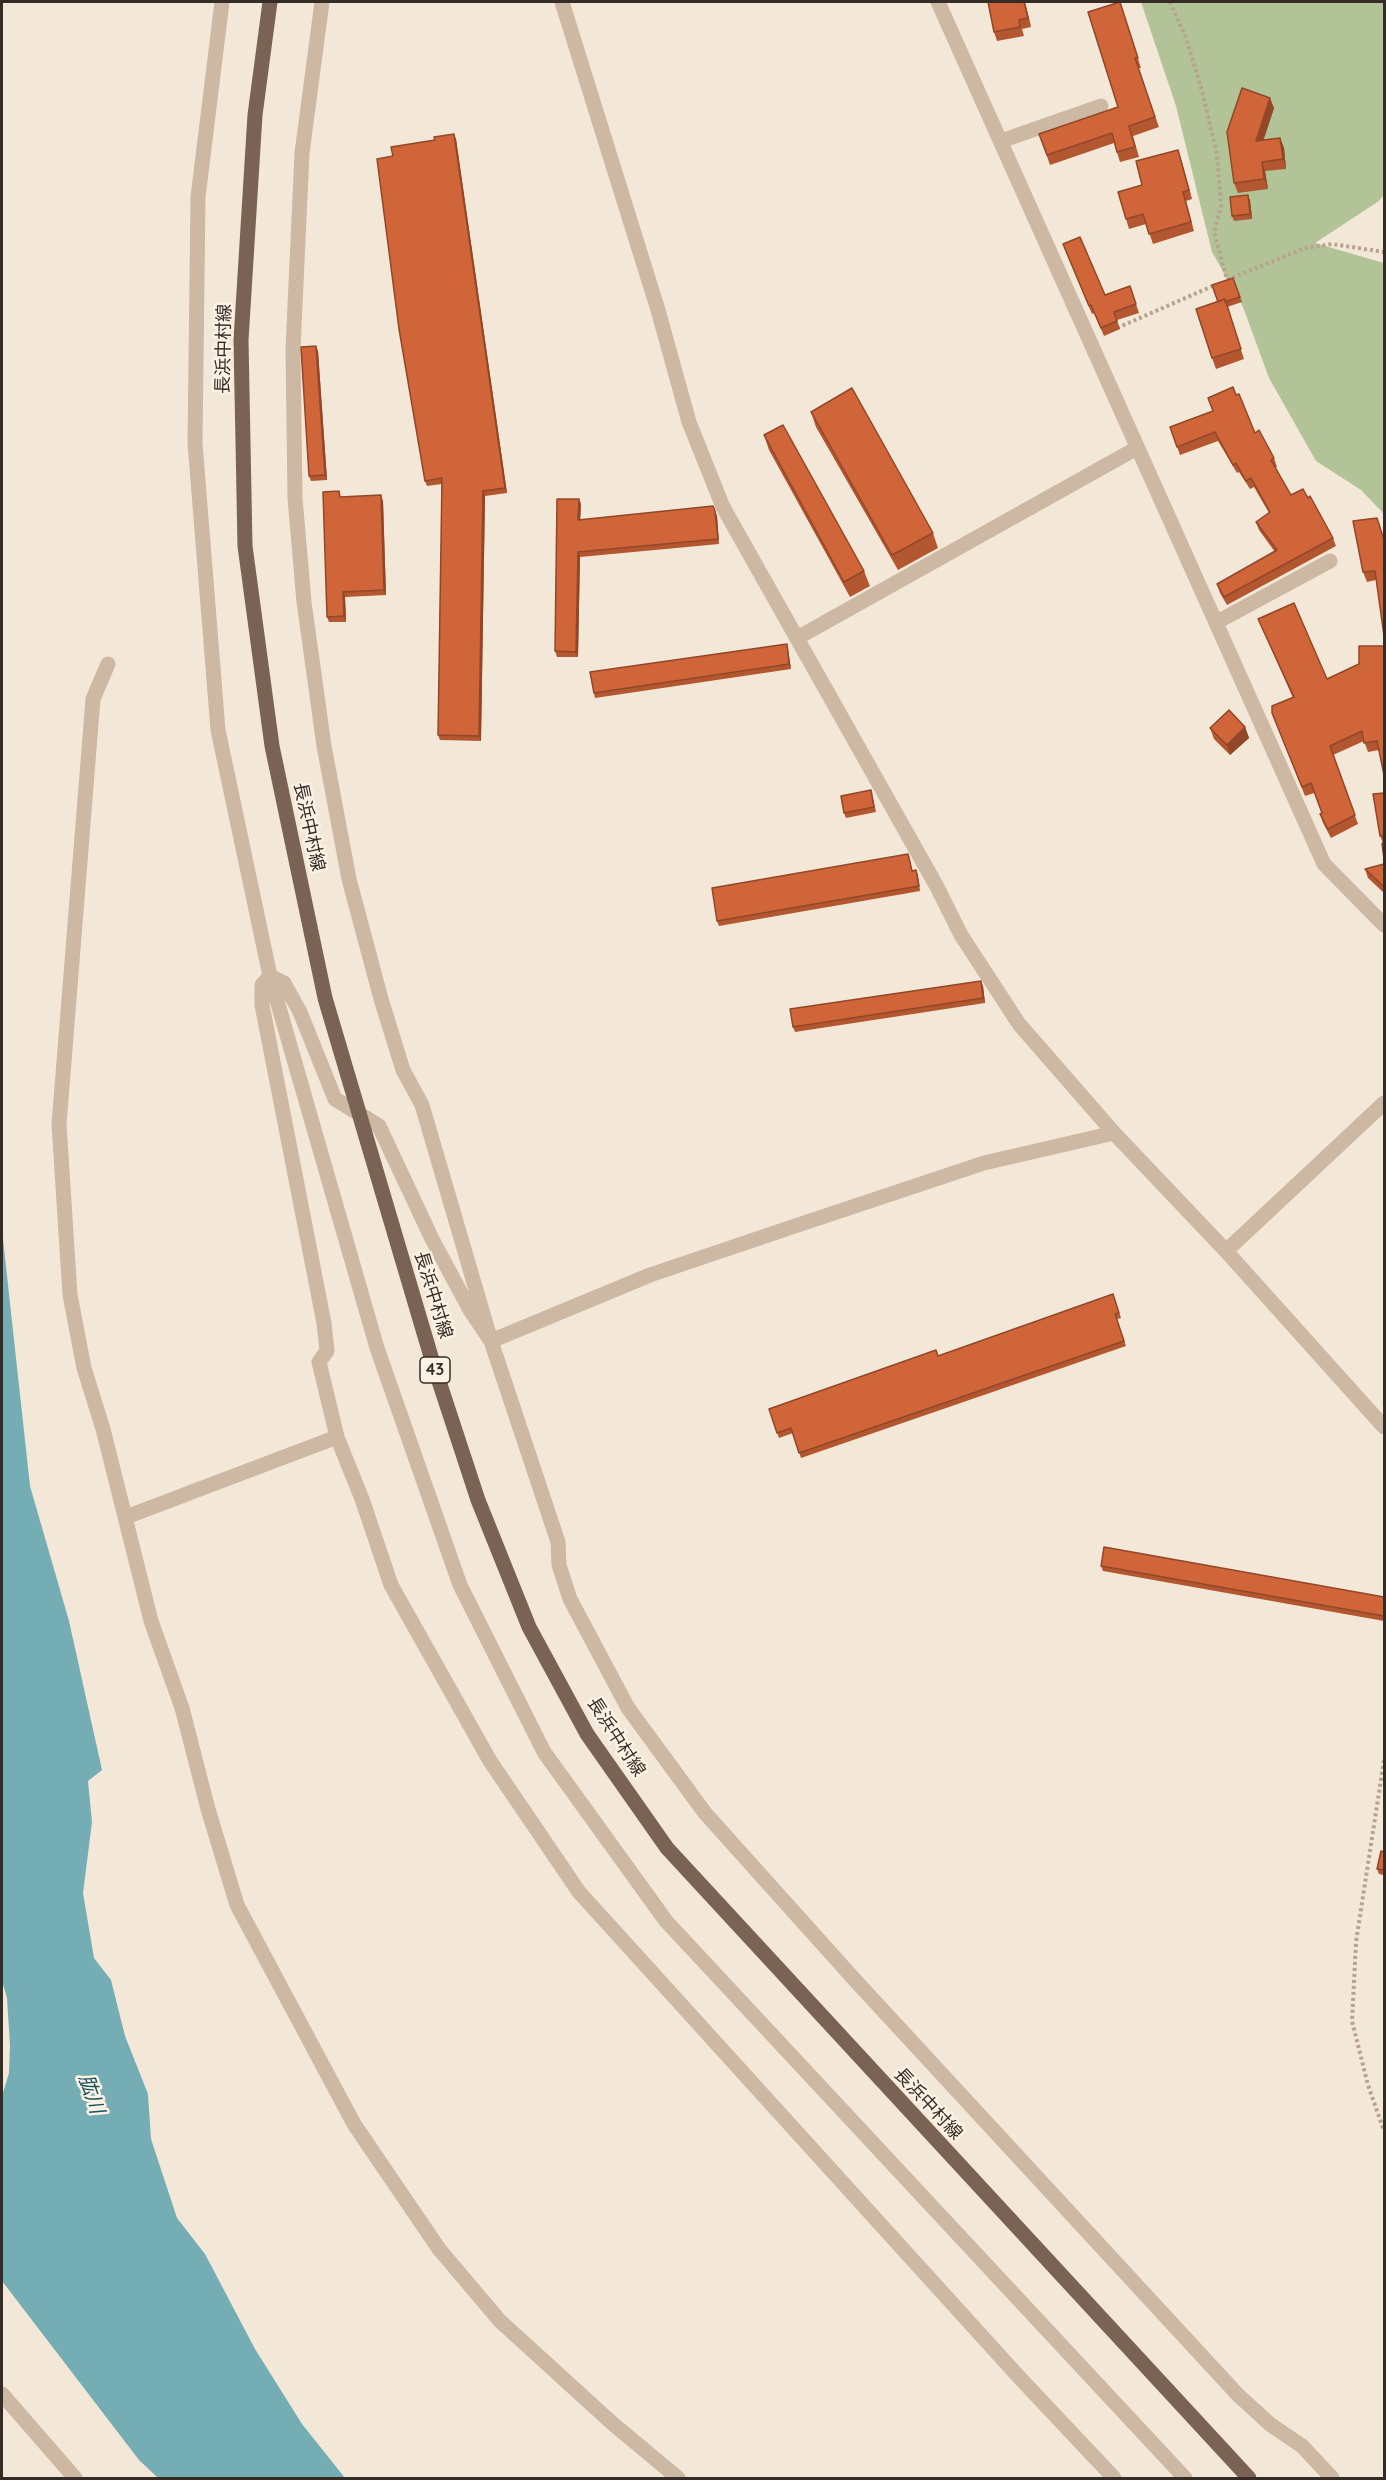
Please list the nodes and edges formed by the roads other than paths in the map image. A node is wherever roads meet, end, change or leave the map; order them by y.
1 (222, 2) edge
2 (270, 2) edge
3 (322, 2) edge
4 (562, 2) edge
5 (938, 2) edge
6 (1101, 106) dead end
7 (1001, 141) junction
8 (1137, 448) junction
9 (1330, 561) dead end
10 (1217, 622) junction
11 (797, 638) junction
12 (108, 664) dead end
13 (1384, 925) edge
14 (270, 976) junction
15 (1384, 1103) edge
16 (358, 1113) junction
17 (1114, 1133) junction
18 (1226, 1251) junction
19 (491, 1341) junction
20 (1384, 1427) edge
21 (337, 1437) junction
22 (126, 1517) junction
23 (2, 2394) edge
24 (75, 2478) edge
25 (678, 2478) edge
26 (1114, 2478) edge
27 (1185, 2478) edge
28 (1249, 2478) edge
29 (1332, 2478) edge

1 - 14 street
2 - 16 main road, 長浜中村線 / 43
3 - 19 street
4 - 11 street
5 - 7 street
6 - 7 street
7 - 8 street
8 - 10 street
8 - 11 street
9 - 10 street
10 - 13 street
11 - 17 street
12 - 22 street
14 - 16 street
14 - 21 street
14 - 27 street
15 - 18 street
16 - 19 street
16 - 28 main road, 長浜中村線 / 43
17 - 18 street
17 - 19 street
18 - 20 street
19 - 29 street
21 - 22 street
21 - 26 street
22 - 25 street
23 - 24 street

